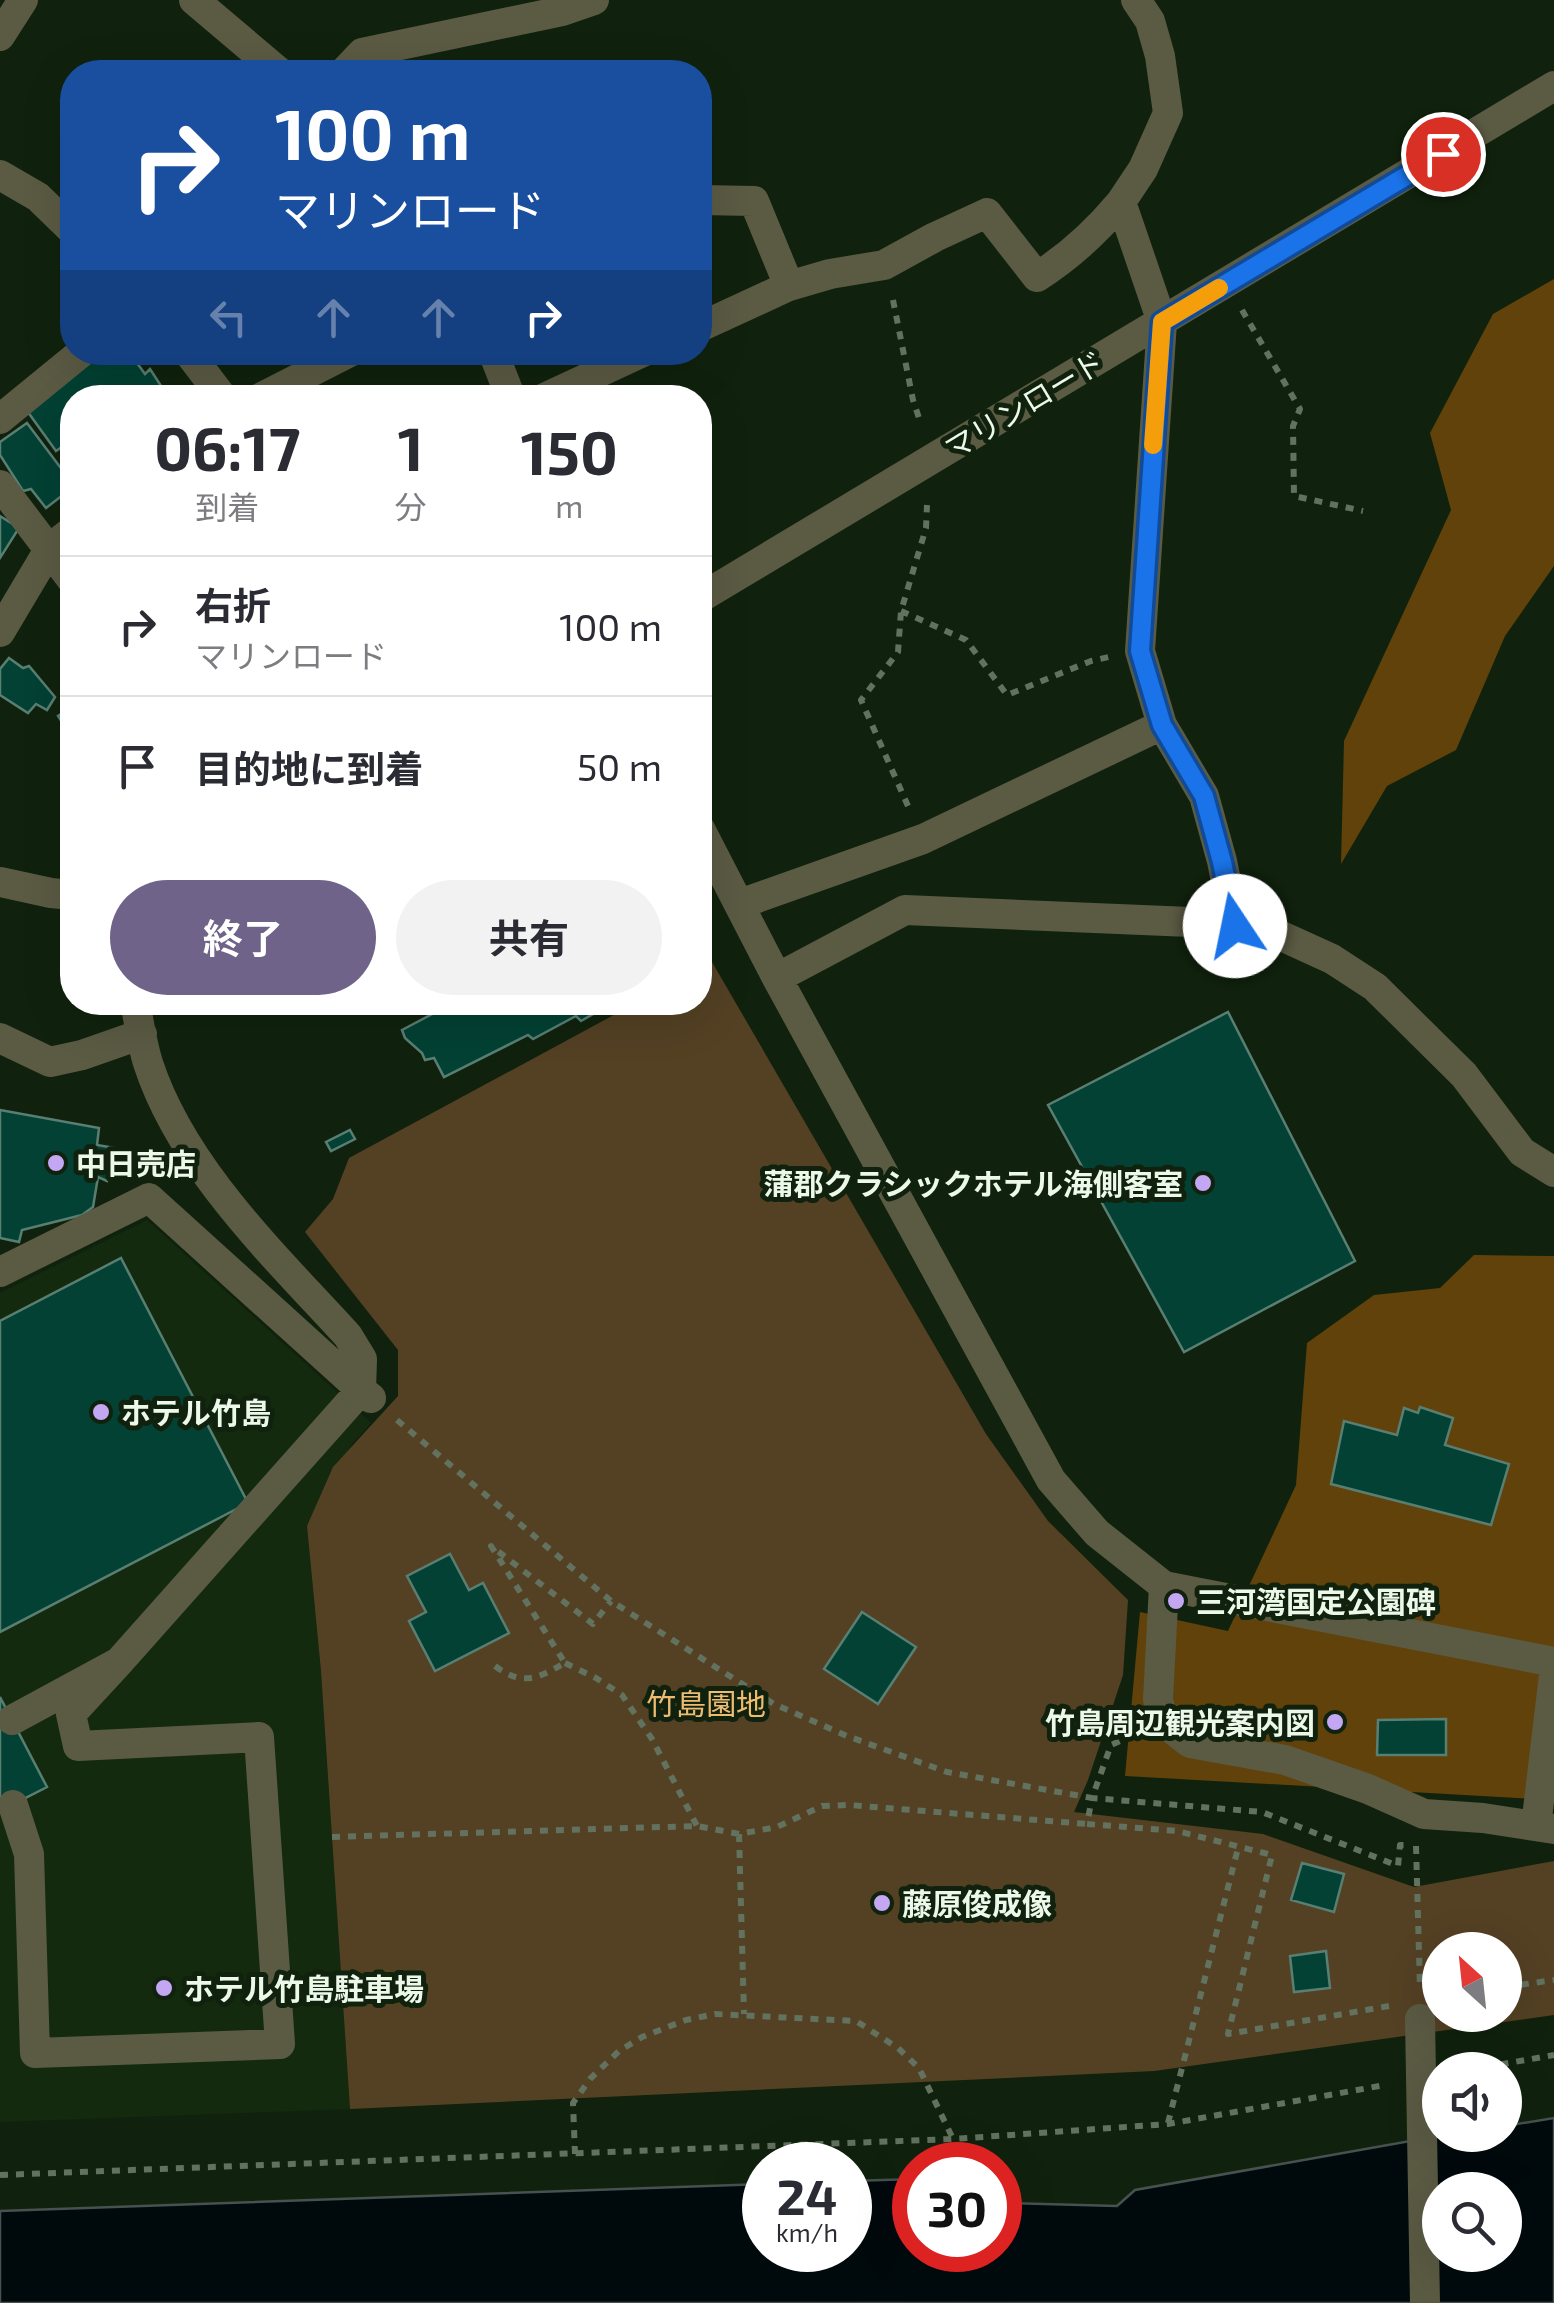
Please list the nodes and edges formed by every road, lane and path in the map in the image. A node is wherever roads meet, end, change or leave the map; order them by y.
1 (23, 0) edge
2 (194, 0) edge
3 (594, 0) edge
4 (1136, 0) edge
5 (0, 36) edge
6 (264, 60) edge
7 (355, 60) edge
8 (1554, 86) edge
9 (0, 176) edge
10 (712, 200) edge
11 (1121, 202) junction
12 (60, 218) edge
13 (884, 265) junction
14 (1226, 284) junction
15 (789, 286) junction
16 (712, 321) edge
17 (1162, 322) junction
18 (66, 365) edge
19 (198, 365) edge
20 (325, 365) edge
21 (615, 365) edge
22 (213, 385) edge
23 (285, 385) edge
24 (572, 385) edge
25 (0, 419) edge
26 (931, 458) junction
27 (0, 485) edge
28 (1363, 511) dead end
29 (60, 538) edge
30 (60, 541) edge
31 (712, 591) edge
32 (900, 610) junction
33 (0, 632) edge
34 (1140, 651) junction
35 (1162, 725) junction
36 (923, 839) junction
37 (712, 852) edge
38 (0, 882) edge
39 (60, 895) edge
40 (740, 904) junction
41 (1235, 926) junction
42 (777, 978) junction
43 (138, 1015) edge
44 (142, 1034) junction
45 (0, 1038) edge
46 (0, 1052) edge
47 (50, 1062) junction
48 (1554, 1172) edge
49 (0, 1272) edge
50 (369, 1396) junction
51 (1164, 1586) junction
52 (611, 1601) junction
53 (119, 1662) junction
54 (1554, 1662) edge
55 (565, 1663) junction
56 (495, 1666) dead end
57 (1554, 1674) edge
58 (12, 1720) dead end
59 (1163, 1722) junction
60 (1092, 1798) junction
61 (12, 1805) dead end
62 (1424, 1814) junction
63 (1087, 1824) junction
64 (697, 1826) junction
65 (1545, 1827) edge
66 (739, 1834) junction
67 (332, 1836) dead end
68 (1416, 1846) junction
69 (1238, 1848) junction
70 (1554, 1980) edge
71 (1522, 1985) edge
72 (1420, 2010) junction
73 (744, 2014) junction
74 (1554, 2055) edge
75 (1522, 2061) edge
76 (1401, 2082) dead end
77 (1168, 2124) junction
78 (953, 2139) junction
79 (576, 2154) junction
80 (0, 2176) edge
81 (1425, 2303) edge

1 - 5 street
2 - 6 street
3 - 7 street
4 - 11 street
8 - 14 street, マリンロード
9 - 12 street
10 - 15 street
11 - 13 street
11 - 17 street
13 - 15 street
13 - 26 path
14 - 17 street, マリンロード
14 - 28 path
15 - 16 street
17 - 26 street, マリンロード
17 - 34 street
18 - 25 street
19 - 22 street
20 - 23 street
21 - 24 street
26 - 31 street, マリンロード
26 - 32 path
27 - 29 street
30 - 33 street
32 - 34 path
32 - 36 path
34 - 35 street
35 - 36 street
35 - 41 street
36 - 40 street
37 - 40 street
38 - 39 street
40 - 42 street
41 - 42 street
41 - 48 street
42 - 51 street
43 - 44 street
44 - 47 street
44 - 50 street
45 - 47 street
46 - 47 street
49 - 50 street
50 - 52 path
50 - 53 street
51 - 54 street
51 - 59 street
52 - 55 path
52 - 60 path
53 - 58 street
53 - 61 street
55 - 56 path
55 - 64 path
57 - 65 street
59 - 60 path
59 - 62 street
60 - 63 path
60 - 68 path
62 - 65 street
62 - 68 path
63 - 66 path
63 - 69 path
64 - 66 path
64 - 67 path
66 - 73 path
68 - 72 path
69 - 72 path
69 - 77 path
70 - 71 path
72 - 81 street, bridge
73 - 78 path
73 - 79 path
74 - 75 path
76 - 77 path
77 - 78 path
78 - 79 path
79 - 80 path

